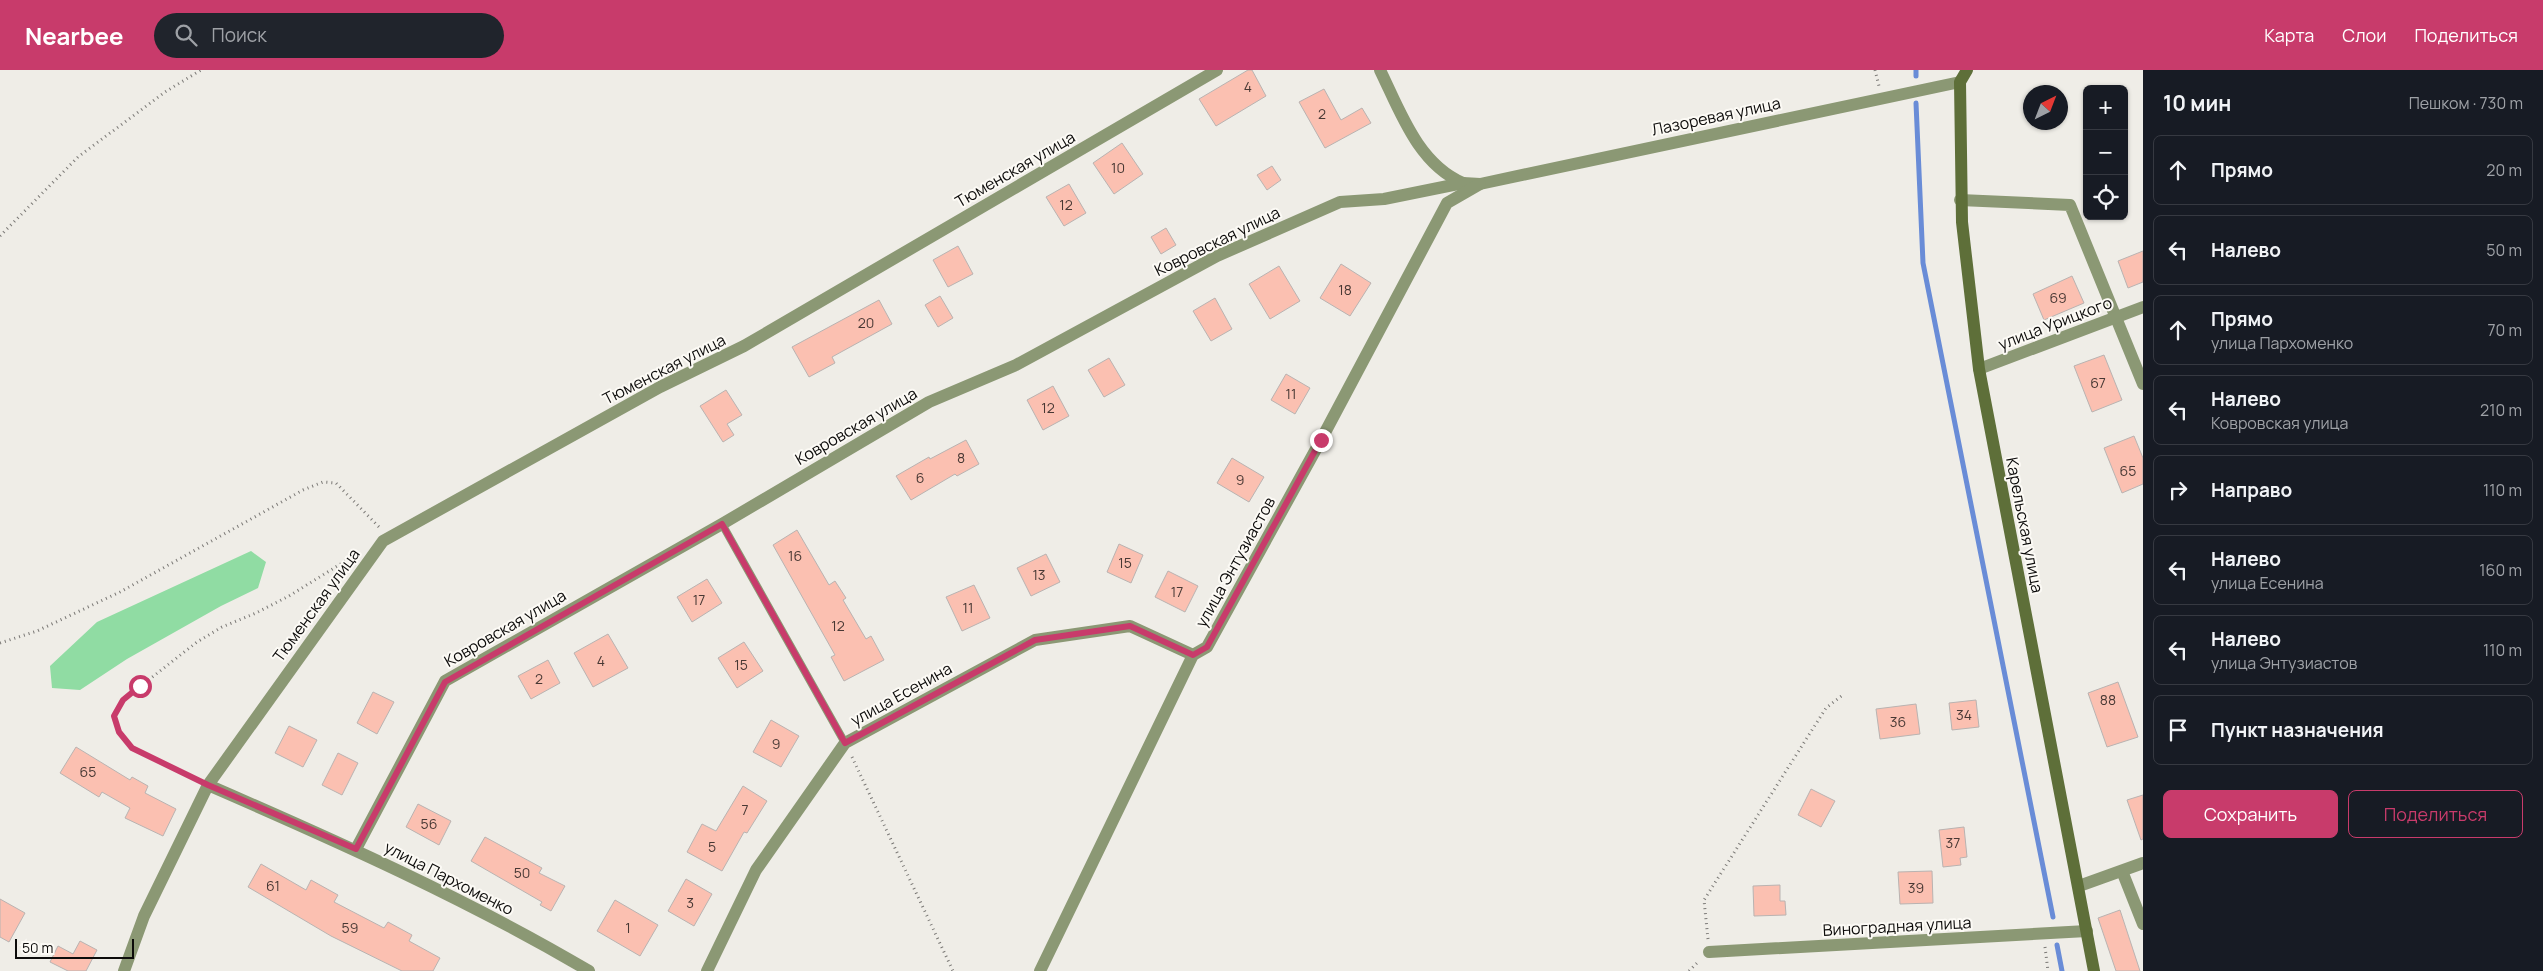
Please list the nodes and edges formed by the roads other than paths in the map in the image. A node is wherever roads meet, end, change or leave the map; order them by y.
1 (1217, 70) edge
2 (1380, 70) edge
3 (1967, 70) edge
4 (1960, 82) junction
5 (1463, 183) junction
6 (1480, 184) junction
7 (1960, 200) junction
8 (2143, 307) edge
9 (2117, 318) junction
10 (1979, 370) junction
11 (2143, 384) edge
12 (722, 524) junction
13 (1193, 655) junction
14 (845, 743) junction
15 (208, 785) junction
16 (356, 849) junction
17 (2143, 863) edge
18 (2122, 871) junction
19 (2079, 886) junction
20 (2143, 924) edge
21 (2087, 931) junction
22 (1709, 952) road end
23 (124, 971) edge
24 (589, 971) edge
25 (707, 971) edge
26 (1040, 971) edge
27 (2094, 971) edge

1 - 15 street, Тюменская улица
2 - 5 street
3 - 4 main road
4 - 6 street, Лазоревая улица
4 - 7 main road, Карельская улица
5 - 6 street, Ковровская улица
5 - 12 street, Ковровская улица
6 - 13 street, улица Энтузиастов
7 - 9 street
7 - 10 main road, Карельская улица
8 - 9 street, улица Урицкого
9 - 10 street, улица Урицкого
9 - 11 street
10 - 19 main road, Карельская улица
12 - 14 lane
12 - 16 street, Ковровская улица
13 - 14 street, улица Есенина
13 - 26 street, улица Энтузиастов
14 - 25 street, улица Есенина
15 - 16 street, улица Пархоменко
15 - 23 street, Тюменская улица
16 - 24 street, улица Пархоменко
17 - 18 street
18 - 19 street
18 - 20 street
19 - 21 main road, Карельская улица
21 - 22 street, Виноградная улица
21 - 27 main road, Карельская улица

